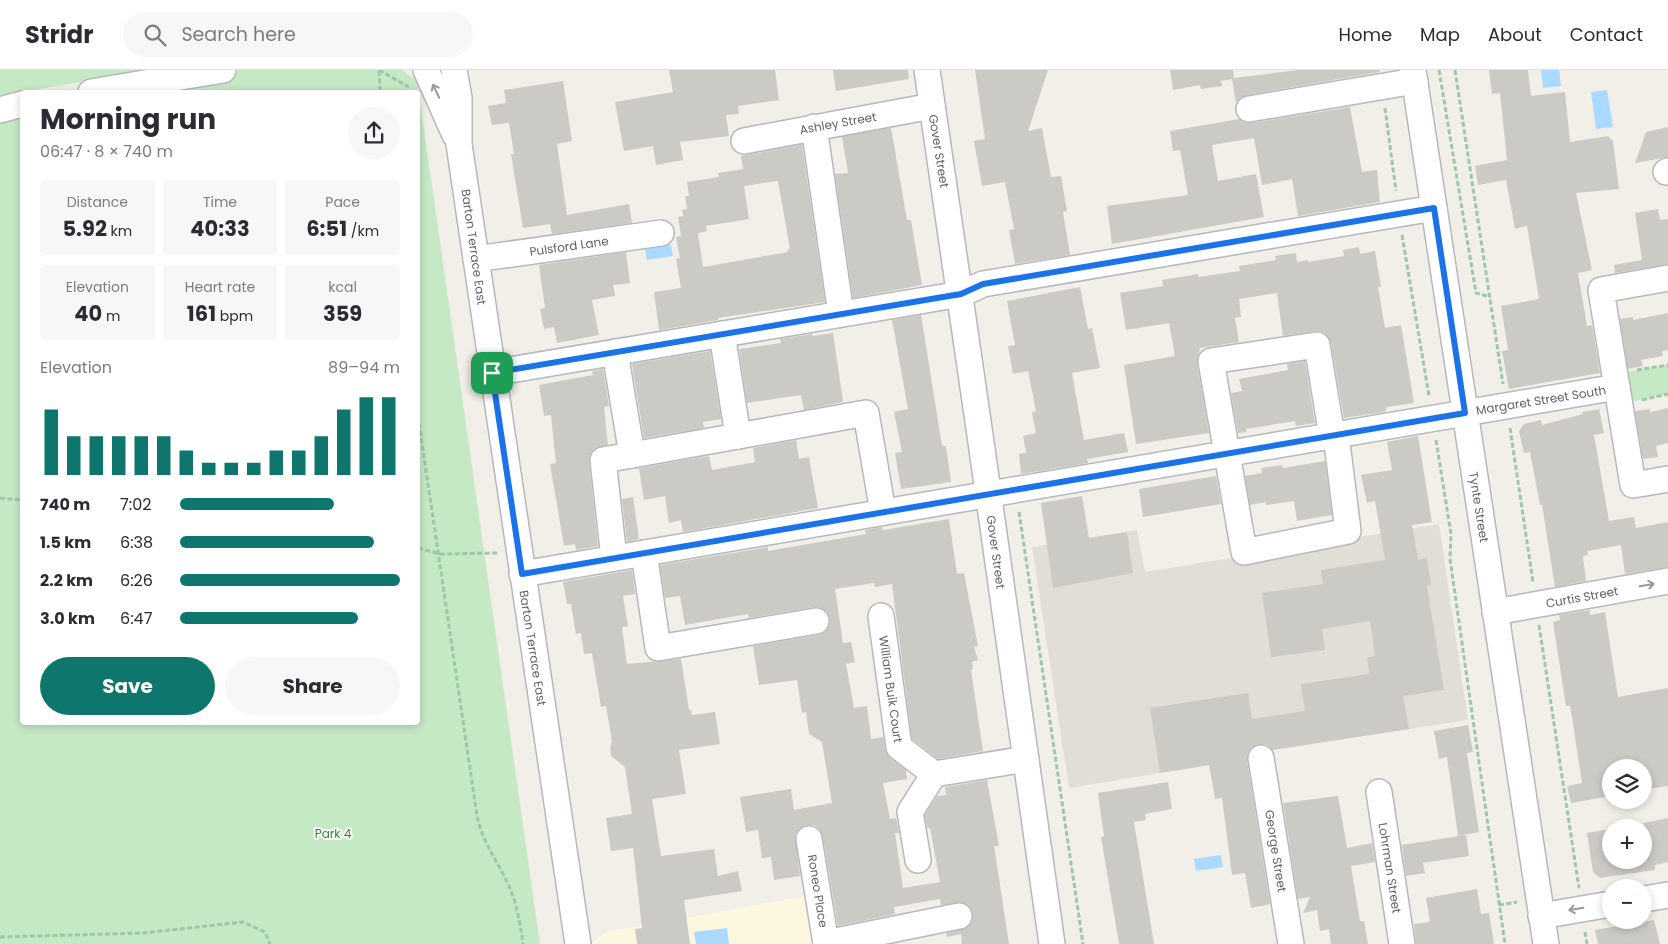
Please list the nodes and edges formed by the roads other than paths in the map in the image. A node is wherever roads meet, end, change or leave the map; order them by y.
1 (223, 70) edge
2 (454, 70) edge
3 (926, 70) edge
4 (1414, 76) edge
5 (418, 79) edge
6 (103, 90) edge
7 (20, 105) edge
8 (932, 106) junction
9 (1249, 109) dead end
10 (0, 110) edge
11 (814, 127) junction
12 (744, 141) dead end
13 (459, 144) junction
14 (1434, 208) junction
15 (661, 233) dead end
16 (476, 259) junction
17 (1668, 278) edge
18 (961, 294) junction
19 (841, 314) junction
20 (722, 334) junction
21 (616, 352) junction
22 (492, 373) junction
23 (1616, 381) junction
24 (1465, 413) junction
25 (1336, 435) junction
26 (738, 436) junction
27 (1227, 453) junction
28 (632, 455) junction
29 (1668, 480) edge
30 (987, 494) junction
31 (883, 512) junction
32 (644, 553) junction
33 (614, 558) junction
34 (521, 563) junction
35 (1668, 581) edge
36 (1496, 612) junction
37 (880, 616) dead end
38 (816, 621) dead end
39 (1261, 758) dead end
40 (1026, 759) junction
41 (934, 774) junction
42 (1379, 792) dead end
43 (809, 839) dead end
44 (918, 860) dead end
45 (1668, 895) edge
46 (1652, 898) edge
47 (1602, 905) edge
48 (960, 916) dead end
49 (1541, 916) junction
50 (826, 943) edge
51 (578, 944) edge
52 (1052, 944) edge
53 (1291, 944) edge
54 (1402, 944) edge
55 (1546, 944) edge

1 - 6 street
2 - 13 street, Barton Terrace East
3 - 8 street, Gover Street
4 - 9 street
4 - 14 street, Tynte Street
13 -> 5 street, Barton Terrace East
7 - 10 street
8 - 11 street, Ashley Street
8 - 18 street, Gover Street
11 - 12 street, Ashley Street
11 - 19 street
13 - 16 street, Barton Terrace East
14 - 18 street
14 - 24 street, Tynte Street
15 - 16 street, Pulsford Lane
16 - 22 street, Barton Terrace East
17 - 23 street
18 - 19 street
18 - 30 street, Gover Street
19 - 20 street
20 - 21 street
20 - 26 street
21 - 22 street
21 - 28 street
22 - 34 street, Barton Terrace East
23 - 24 street, Margaret Street South
23 - 29 street
24 - 25 street, Margaret Street South
24 - 36 street, Tynte Street
25 - 27 street, Margaret Street South
25 - 27 street
25 - 27 street
26 - 28 street
26 - 31 street
27 - 30 street, Margaret Street South
28 - 33 street
30 - 31 street, Margaret Street South
30 - 40 street, Gover Street
31 - 32 street, Margaret Street South
32 - 33 street, Margaret Street South
32 - 38 street
33 - 34 street, Margaret Street South
34 - 51 street, Barton Terrace East
36 -> 35 street, Curtis Street
36 - 49 street, Tynte Street
37 - 41 street, William Buik Court
39 - 53 street, George Street
40 - 41 street
40 - 52 street, Gover Street
41 - 44 street
42 - 54 street, Lohrman Street
43 - 50 street, Roneo Place
45 - 46 street
47 -> 49 street
48 - 50 street
49 - 55 street, Tynte Street

